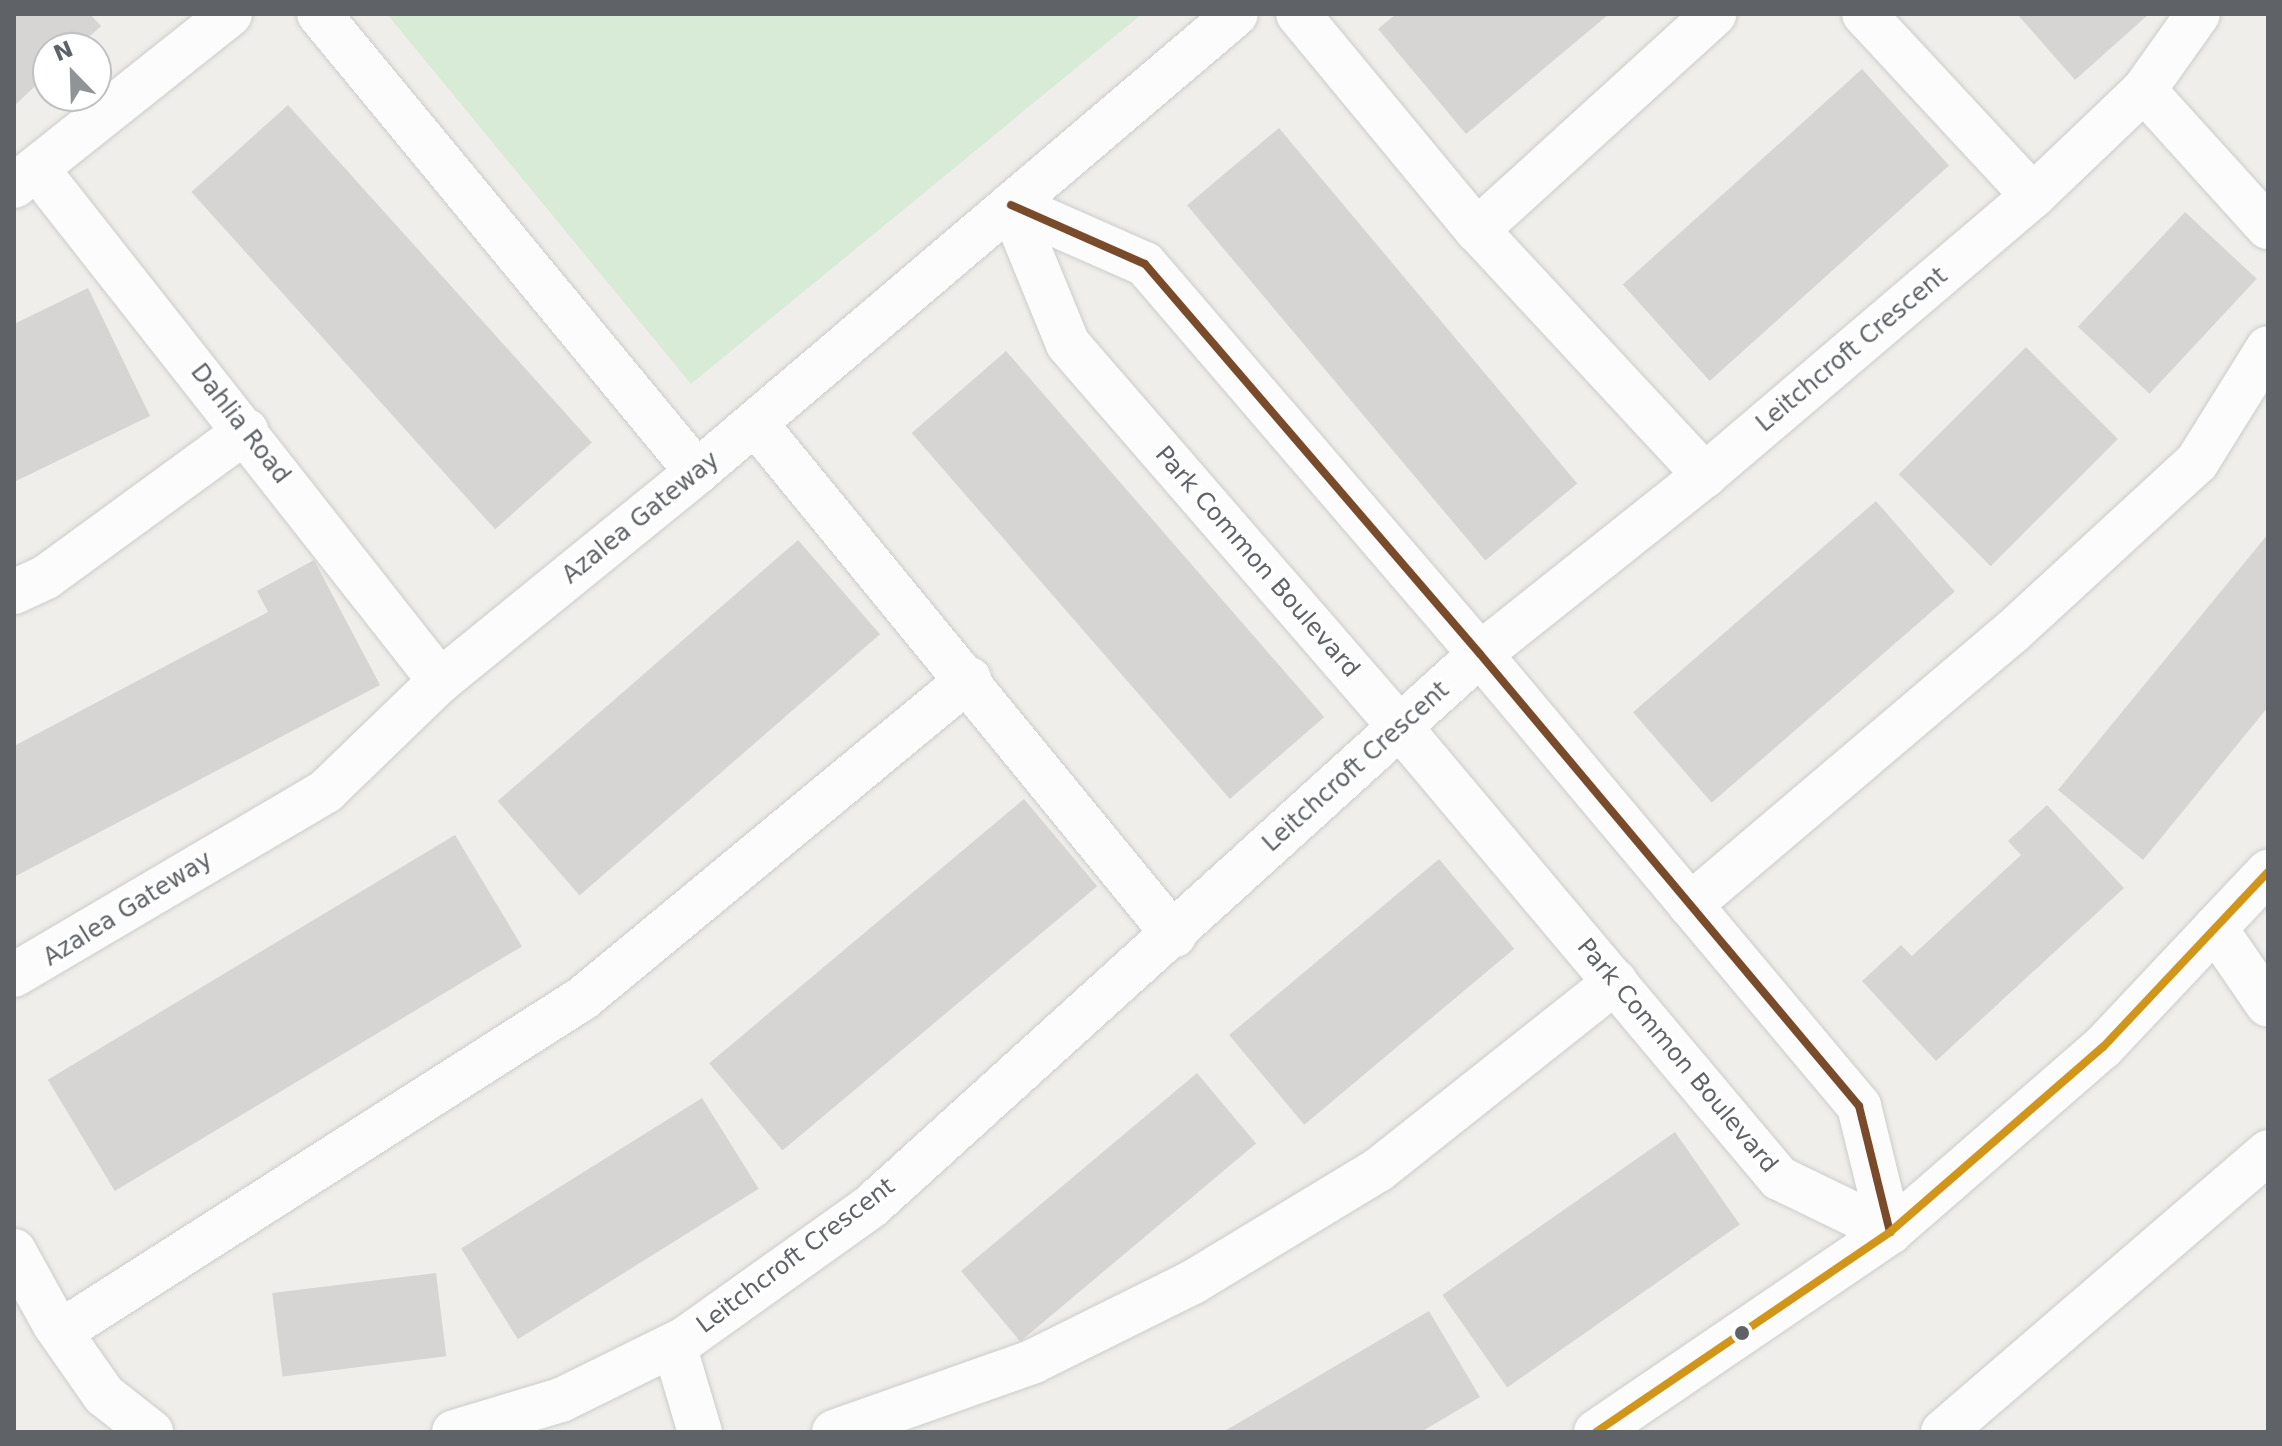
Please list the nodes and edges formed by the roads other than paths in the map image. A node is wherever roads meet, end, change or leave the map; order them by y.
1 (230, 14) edge
2 (319, 14) edge
3 (1236, 14) edge
4 (1298, 14) edge
5 (1714, 14) edge
6 (1864, 14) edge
7 (2198, 14) edge
8 (2144, 90) junction
9 (26, 177) edge
10 (2033, 196) junction
11 (1011, 205) junction
12 (2268, 227) edge
13 (1477, 230) junction
14 (2268, 348) edge
15 (755, 423) junction
16 (246, 431) junction
17 (697, 472) junction
18 (1705, 475) junction
19 (14, 592) edge
20 (1480, 654) junction
21 (969, 679) junction
22 (440, 681) junction
23 (1399, 726) junction
24 (2268, 872) edge
25 (1690, 905) junction
26 (2215, 928) junction
27 (1174, 935) junction
28 (14, 975) edge
29 (1615, 982) junction
30 (2268, 1005) edge
31 (2268, 1152) edge
32 (1890, 1232) junction
33 (14, 1251) edge
34 (60, 1332) junction
35 (674, 1345) junction
36 (130, 1426) edge
37 (1604, 1430) edge
38 (454, 1432) edge
39 (700, 1432) edge
40 (834, 1432) edge
41 (1943, 1432) edge

1 - 9 street
2 - 17 street
3 - 11 street, Azalea Gateway
4 - 13 street
5 - 13 street
6 - 10 street
7 - 8 street, Leitchcroft Crescent
8 - 10 street, Leitchcroft Crescent
8 - 12 street
9 - 16 street, Dahlia Road
10 - 18 street, Leitchcroft Crescent
11 - 15 street, Azalea Gateway
11 - 20 street
11 - 23 street, Park Common Boulevard
13 - 18 street
14 - 25 street
15 - 17 street, Azalea Gateway
15 - 21 street
16 - 19 street
16 - 22 street, Dahlia Road
17 - 22 street, Azalea Gateway
18 - 20 street, Leitchcroft Crescent
20 - 23 street, Leitchcroft Crescent
20 - 25 street
21 - 27 street
21 - 34 street
22 - 28 street, Azalea Gateway
23 - 27 street, Leitchcroft Crescent
23 - 29 street, Park Common Boulevard
24 - 26 street
25 - 32 street
26 - 30 street
26 - 32 street
27 - 35 street, Leitchcroft Crescent
29 - 32 street, Park Common Boulevard
29 - 40 street
31 - 41 street
32 - 37 street
33 - 34 street
34 - 36 street
35 - 38 street, Leitchcroft Crescent
35 - 39 street

